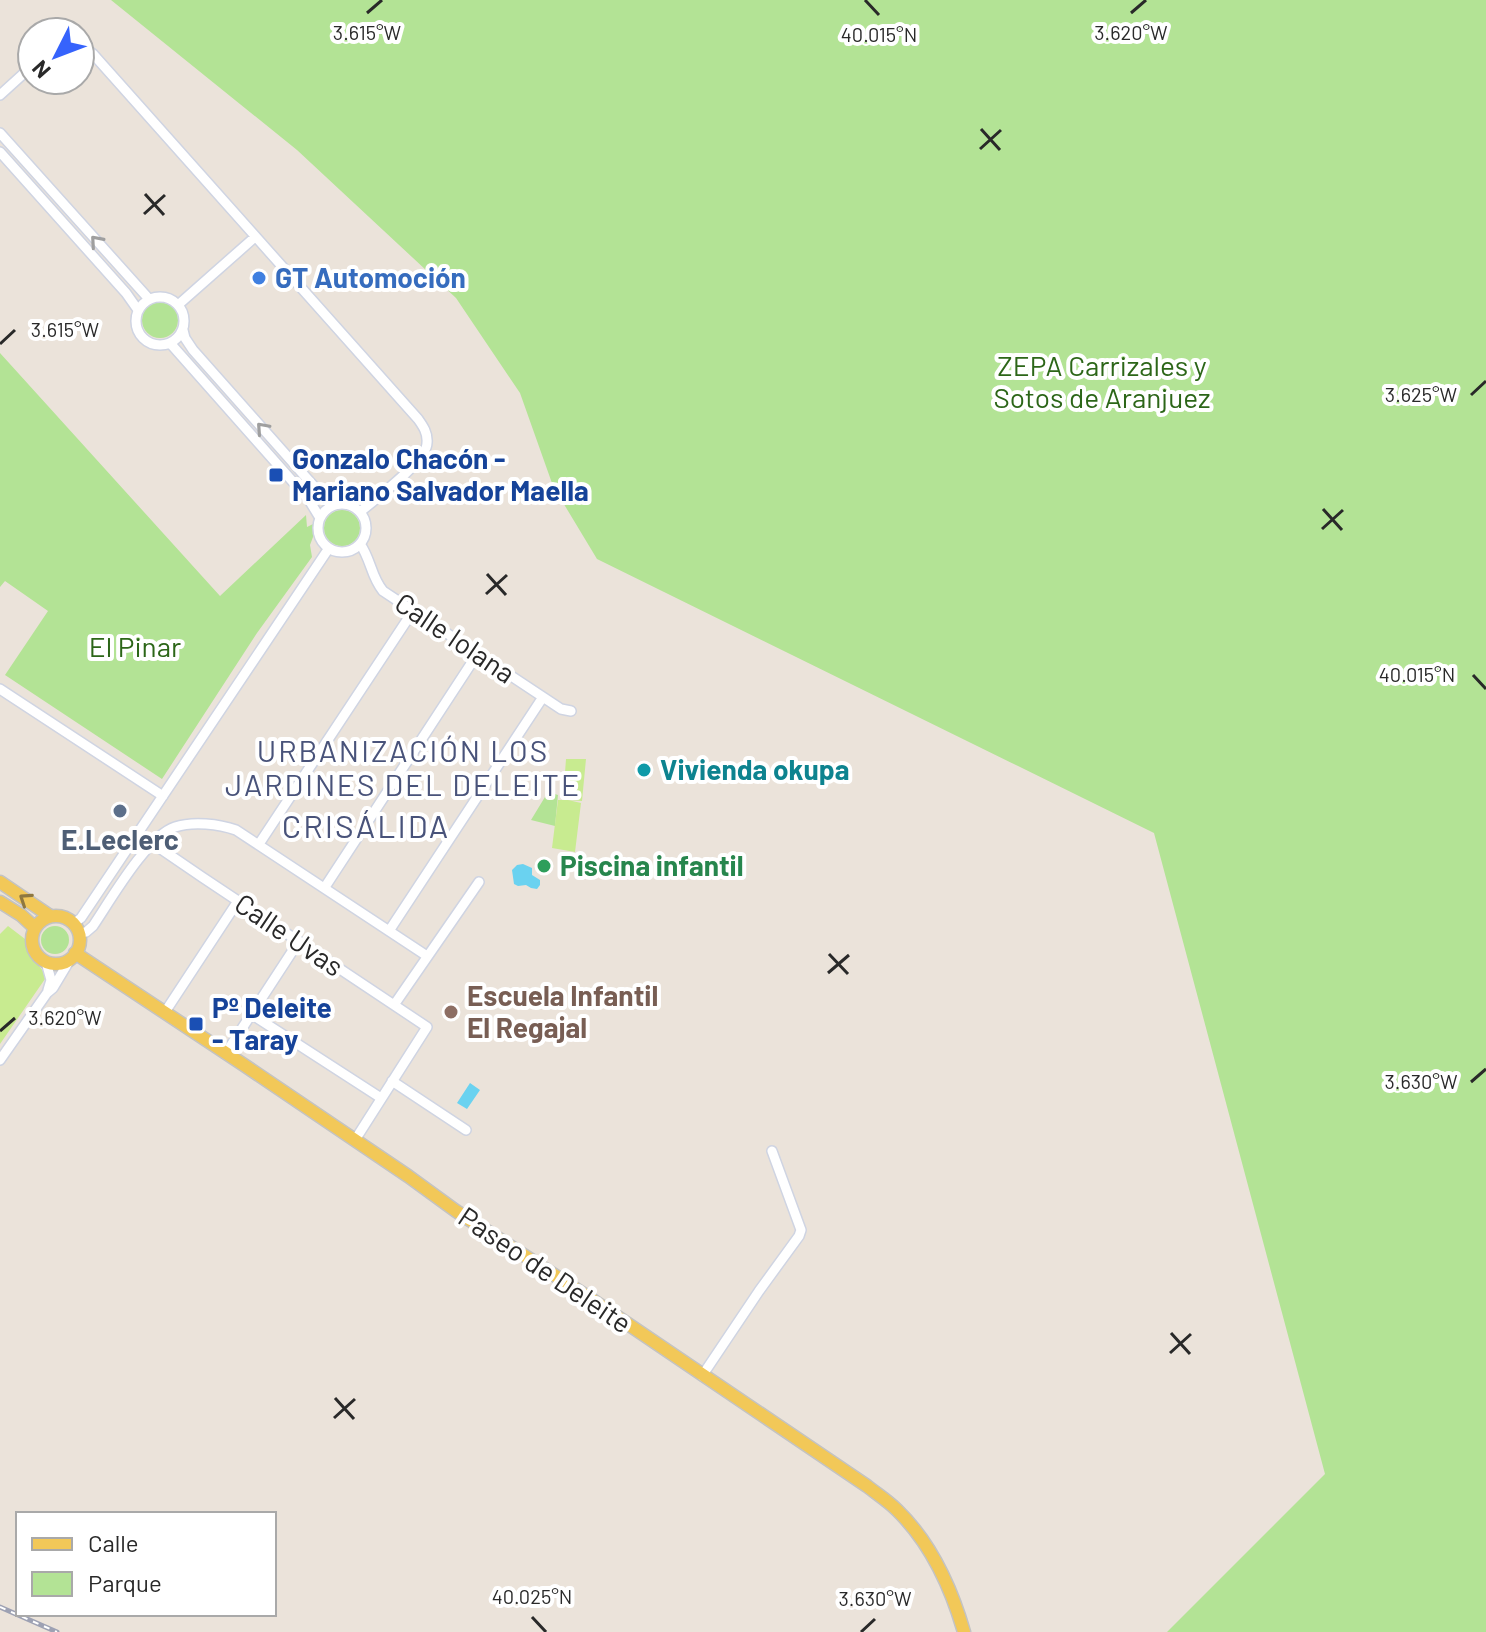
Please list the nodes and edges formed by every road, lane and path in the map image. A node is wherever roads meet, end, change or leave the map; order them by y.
1 (96, 57) edge
2 (16, 80) edge
3 (0, 95) edge
4 (0, 133) edge
5 (0, 152) edge
6 (255, 237) junction
7 (149, 299) junction
8 (178, 305) junction
9 (138, 310) junction
10 (183, 330) junction
11 (170, 343) junction
12 (336, 504) junction
13 (360, 512) junction
14 (320, 518) junction
15 (360, 544) junction
16 (329, 548) junction
17 (413, 611) junction
18 (478, 653) junction
19 (0, 689) edge
20 (543, 697) junction
21 (571, 711) dead end
22 (163, 796) junction
23 (154, 840) junction
24 (259, 844) junction
25 (0, 882) edge
26 (479, 882) dead end
27 (325, 887) junction
28 (238, 901) junction
29 (2, 906) edge
30 (50, 916) junction
31 (35, 928) junction
32 (76, 928) junction
33 (389, 931) junction
34 (299, 941) junction
35 (73, 956) junction
36 (427, 956) junction
37 (46, 962) junction
38 (47, 993) junction
39 (394, 1005) junction
40 (165, 1012) junction
41 (251, 1014) junction
42 (226, 1053) junction
43 (0, 1060) edge
44 (392, 1081) junction
45 (381, 1098) junction
46 (466, 1130) dead end
47 (355, 1140) junction
48 (772, 1151) dead end
49 (702, 1376) junction
50 (964, 1632) edge

1 - 6 street
2 - 3 street
7 -> 4 street
5 - 9 street
6 - 8 street
6 - 13 street
7 - 8 street
7 - 9 street
8 - 10 street
9 - 11 street
10 - 11 street
12 -> 10 street
11 - 14 street
12 - 13 street
12 - 14 street
13 - 15 street
14 - 16 street
15 - 16 street
15 - 17 street, Calle Iolana
16 - 22 street
17 - 18 street, Calle Iolana
17 - 24 street
18 - 20 street, Calle Iolana
18 - 27 street
19 - 22 street
20 - 21 street, Calle Iolana
20 - 33 street
22 - 32 street
23 - 24 street
23 - 28 street, Calle Uvas
23 - 32 street
24 - 27 street
30 -> 25 main road
26 - 36 street
27 - 33 street
28 - 34 street, Calle Uvas
28 - 40 street
29 - 31 main road
30 - 31 main road
30 - 32 main road
31 - 37 main road
32 - 35 main road
33 - 36 street
34 - 39 street, Calle Uvas
34 - 41 street
35 - 37 main road
35 - 38 street
35 - 40 main road, Paseo de Deleite
36 - 39 street
37 - 38 street
38 - 43 street
39 - 44 street, Calle Uvas
40 - 42 main road, Paseo de Deleite
41 - 42 street
41 - 45 street
42 - 47 main road, Paseo de Deleite
44 - 45 street
44 - 46 street
45 - 47 street
47 - 49 main road, Paseo de Deleite
48 - 49 street
49 - 50 main road, Paseo de Deleite

